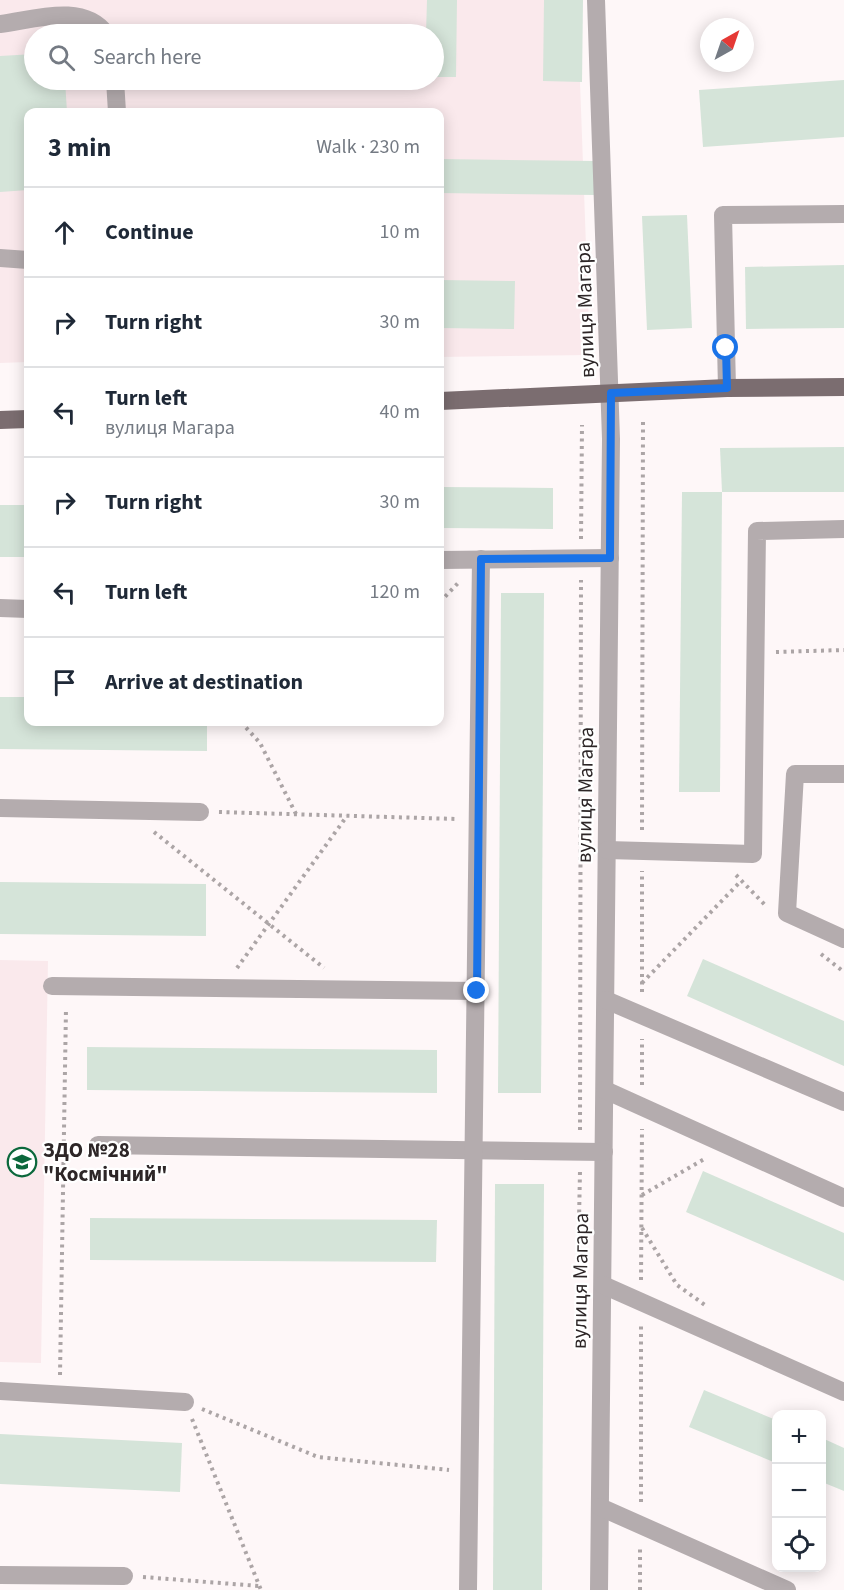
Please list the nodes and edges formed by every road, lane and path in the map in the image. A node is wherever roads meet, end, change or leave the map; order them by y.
1 (596, 0) edge
2 (0, 24) edge
3 (95, 24) edge
4 (116, 90) edge
5 (117, 108) edge
6 (844, 214) edge
7 (0, 258) edge
8 (24, 260) edge
9 (844, 387) edge
10 (727, 388) junction
11 (611, 393) junction
12 (444, 401) edge
13 (24, 419) edge
14 (0, 420) edge
15 (582, 425) dead end
16 (844, 529) edge
17 (581, 558) junction
18 (610, 558) junction
19 (481, 559) junction
20 (444, 560) edge
21 (0, 608) edge
22 (24, 609) edge
23 (844, 650) edge
24 (756, 653) junction
25 (245, 726) edge
26 (844, 774) edge
27 (0, 808) edge
28 (200, 812) joint
29 (296, 814) junction
30 (348, 815) junction
31 (479, 819) junction
32 (153, 832) dead end
33 (607, 850) junction
34 (741, 881) dead end
35 (269, 924) junction
36 (844, 939) edge
37 (642, 983) dead end
38 (59, 986) joint
39 (223, 988) junction
40 (350, 990) junction
41 (477, 991) junction
42 (606, 1000) junction
43 (605, 1090) junction
44 (844, 1102) edge
45 (98, 1145) dead end
46 (727, 1145) junction
47 (475, 1152) junction
48 (580, 1152) junction
49 (604, 1152) junction
50 (642, 1195) dead end
51 (844, 1198) edge
52 (579, 1227) dead end
53 (642, 1228) dead end
54 (603, 1285) junction
55 (712, 1310) dead end
56 (0, 1391) edge
57 (844, 1392) edge
58 (60, 1395) junction
59 (185, 1402) junction
60 (470, 1473) junction
61 (600, 1507) junction
62 (0, 1575) edge
63 (124, 1576) joint
64 (260, 1588) edge
65 (468, 1590) edge
66 (599, 1590) edge
67 (788, 1590) edge

1 - 11 street, вулиця Магара
2 - 3 street
4 - 5 street
6 - 10 street
7 - 8 street
9 - 10 main road
10 - 11 main road
11 - 12 main road
11 - 18 street, вулиця Магара
13 - 14 main road
15 - 17 path
16 - 24 street
17 - 18 street
17 - 19 street
17 - 48 path
18 - 33 street, вулиця Магара
19 - 20 street
19 - 31 street
21 - 22 street
23 - 24 path
24 - 33 street
25 - 29 path
26 - 36 street
27 - 28 street
28 - 29 path
29 - 30 path
30 - 31 path
30 - 35 path
31 - 41 street
32 - 35 path
33 - 42 street, вулиця Магара
34 - 37 path
35 - 39 path
35 - 40 path
38 - 39 street
38 - 58 path
39 - 40 street
40 - 41 street
41 - 47 street
42 - 43 street, вулиця Магара
42 - 44 street
43 - 46 street
43 - 49 street, вулиця Магара
45 - 47 street
46 - 50 path
46 - 51 street
47 - 48 street
47 - 60 street
48 - 49 street
48 - 52 path
49 - 54 street, вулиця Магара
53 - 55 path
54 - 57 street
54 - 61 street, вулиця Магара
56 - 58 street
58 - 59 street
59 - 60 path
59 - 64 path
60 - 65 street
61 - 66 street, вулиця Магара
61 - 67 street
62 - 63 street
63 - 64 path

